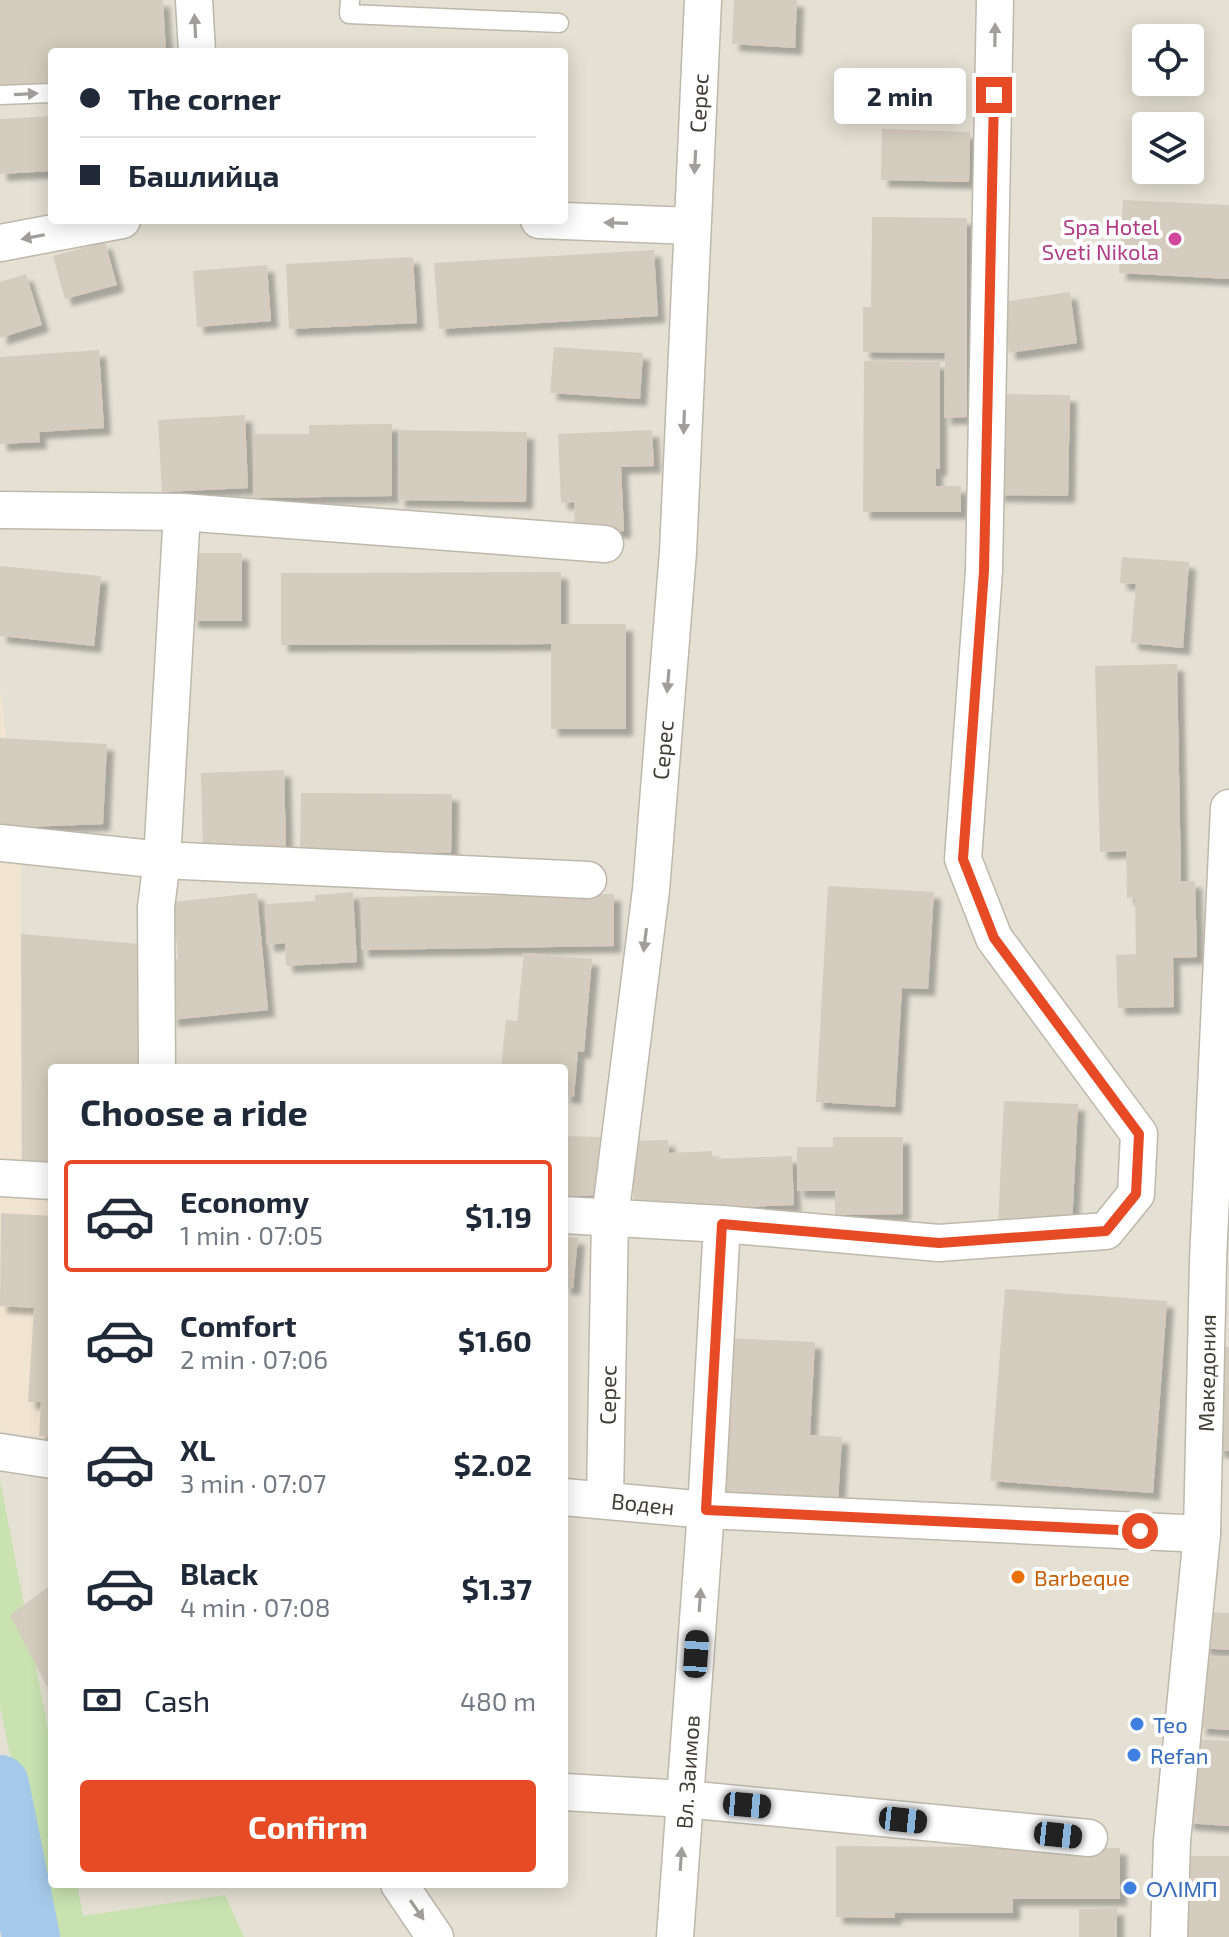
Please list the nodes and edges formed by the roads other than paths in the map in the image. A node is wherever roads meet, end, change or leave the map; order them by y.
1 (194, 0) edge
2 (350, 0) edge
3 (703, 0) edge
4 (995, 0) edge
5 (559, 23) dead end
6 (197, 48) edge
7 (48, 93) edge
8 (0, 95) edge
9 (568, 221) edge
10 (101, 224) edge
11 (692, 226) junction
12 (0, 243) edge
13 (0, 510) edge
14 (182, 512) junction
15 (605, 544) dead end
16 (1229, 808) edge
17 (0, 843) edge
18 (162, 860) junction
19 (588, 880) dead end
20 (157, 1064) edge
21 (0, 1178) edge
22 (48, 1181) edge
23 (568, 1215) edge
24 (610, 1218) junction
25 (722, 1224) junction
26 (0, 1452) edge
27 (48, 1459) edge
28 (568, 1497) edge
29 (605, 1499) junction
30 (706, 1510) junction
31 (1216, 1526) edge
32 (568, 1792) edge
33 (685, 1799) junction
34 (1089, 1838) dead end
35 (402, 1888) edge
36 (435, 1937) edge
37 (675, 1937) edge
38 (1169, 1937) edge

6 -> 1 street
2 - 5 lane
3 -> 11 street, Серес
25 -> 4 street
8 -> 7 lane
11 -> 9 street
10 -> 12 street
11 -> 24 street, Серес
13 - 14 street
14 - 15 street
14 - 18 street
16 - 31 street, Македония
17 - 18 street
18 - 19 street
18 - 20 street
21 - 22 street
23 - 24 street
24 - 25 street
24 - 29 street, Серес
25 - 30 street, Вл. Заимов
26 - 27 street
28 - 29 street, Воден
29 - 30 street, Воден
30 - 31 street, Воден
33 -> 30 street, Вл. Заимов
31 - 38 street, Македония
32 - 33 street
33 - 34 street
37 -> 33 street, Вл. Заимов
35 -> 36 street

